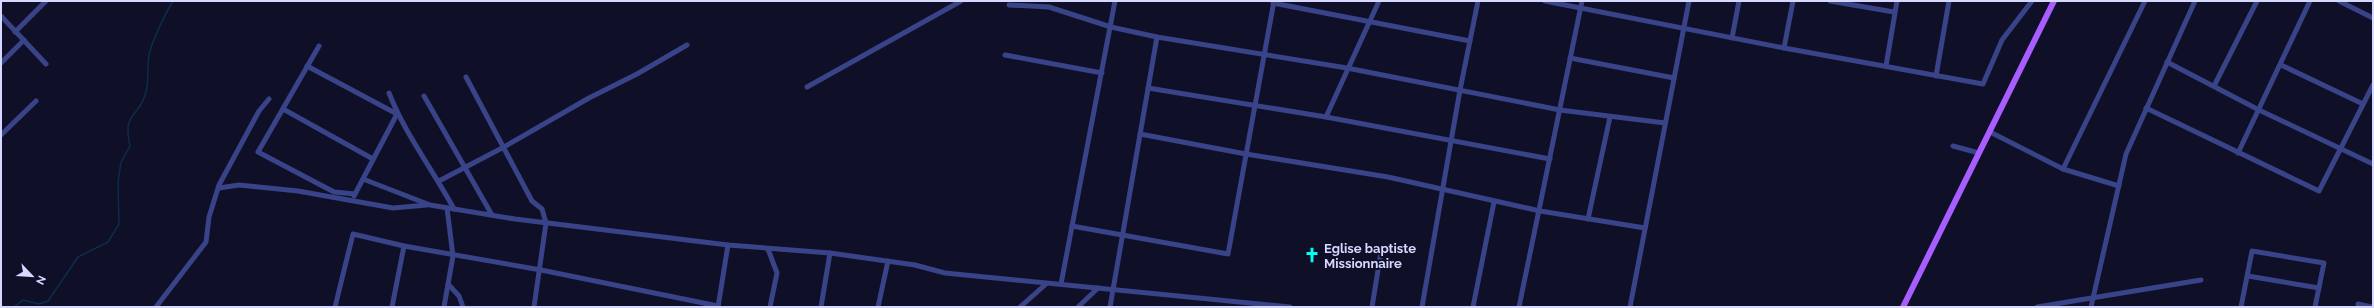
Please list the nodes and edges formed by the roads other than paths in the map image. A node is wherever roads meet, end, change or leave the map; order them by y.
1 (46, 1) edge
2 (961, 1) edge
3 (1115, 1) edge
4 (1379, 1) edge
5 (1478, 1) edge
6 (1545, 1) edge
7 (1582, 1) edge
8 (1689, 1) edge
9 (1738, 1) edge
10 (1793, 1) edge
11 (1830, 1) edge
12 (1897, 1) edge
13 (1950, 1) edge
14 (2032, 1) edge
15 (2054, 1) edge
16 (2145, 1) edge
17 (2195, 1) edge
18 (2257, 1) edge
19 (2310, 1) edge
20 (2339, 1) edge
21 (1274, 2) edge
22 (1009, 5) dead end
23 (1580, 8) junction
24 (1894, 12) junction
25 (1, 16) edge
26 (2373, 18) edge
27 (1370, 20) junction
28 (1110, 27) junction
29 (1683, 28) junction
30 (16, 32) junction
31 (1157, 37) junction
32 (1732, 38) junction
33 (24, 40) junction
34 (1470, 41) junction
35 (687, 45) dead end
36 (319, 46) dead end
37 (1784, 48) junction
38 (1264, 54) junction
39 (1005, 56) dead end
40 (1570, 58) junction
41 (2167, 62) junction
42 (1, 63) edge
43 (46, 64) dead end
44 (2281, 65) junction
45 (307, 66) junction
46 (1886, 66) junction
47 (1347, 68) junction
48 (1102, 73) junction
49 (466, 76) dead end
50 (1936, 76) junction
51 (1674, 78) junction
52 (2373, 84) edge
53 (2214, 86) junction
54 (806, 87) dead end
55 (1148, 88) junction
56 (1460, 90) junction
57 (389, 93) dead end
58 (424, 96) dead end
59 (269, 99) dead end
60 (36, 101) dead end
61 (2363, 104) junction
62 (1255, 105) junction
63 (2146, 108) junction
64 (283, 109) junction
65 (1560, 110) junction
66 (2259, 110) junction
67 (397, 114) junction
68 (1326, 117) junction
69 (1610, 117) junction
70 (1665, 123) junction
71 (1990, 132) junction
72 (1140, 134) junction
73 (1, 135) edge
74 (1452, 141) junction
75 (1953, 146) dead end
76 (504, 147) junction
77 (2341, 148) junction
78 (1980, 153) junction
79 (2238, 153) junction
80 (1246, 154) junction
81 (373, 159) junction
82 (1550, 159) junction
83 (2373, 164) edge
84 (465, 167) junction
85 (2063, 169) junction
86 (363, 179) junction
87 (439, 181) junction
88 (2119, 186) junction
89 (219, 188) junction
90 (1444, 189) junction
91 (355, 194) junction
92 (351, 200) junction
93 (1494, 202) junction
94 (430, 205) junction
95 (447, 208) junction
96 (454, 209) junction
97 (1540, 211) junction
98 (492, 215) junction
99 (1588, 219) junction
100 (546, 223) junction
101 (1072, 226) junction
102 (1645, 228) junction
103 (1123, 235) junction
104 (728, 245) junction
105 (404, 246) junction
106 (768, 249) junction
107 (1381, 252) dead end
108 (830, 253) junction
109 (453, 256) junction
110 (888, 261) junction
111 (541, 270) junction
112 (2248, 276) junction
113 (2201, 280) dead end
114 (448, 284) junction
115 (1046, 284) junction
116 (1061, 284) junction
117 (1098, 288) junction
118 (2319, 288) junction
119 (1113, 289) junction
120 (2093, 297) junction
121 (2358, 304) dead end
122 (718, 306) edge
123 (156, 307) edge
124 (335, 307) edge
125 (392, 307) edge
126 (444, 307) edge
127 (463, 307) edge
128 (534, 307) edge
129 (770, 307) edge
130 (821, 307) edge
131 (878, 307) edge
132 (1020, 307) edge
133 (1078, 307) edge
134 (1110, 307) edge
135 (1290, 307) edge
136 (1372, 307) edge
137 (1422, 307) edge
138 (1473, 307) edge
139 (1520, 307) edge
140 (1630, 307) edge
141 (1903, 307) edge
142 (2037, 307) edge
143 (2091, 307) edge
144 (2241, 307) edge
145 (2315, 307) edge
146 (2372, 307) edge

1 - 30 street
2 - 54 street
3 - 28 street
4 - 27 street
5 - 34 street
6 - 23 street
7 - 23 street
8 - 29 street
9 - 32 street
10 - 37 street
11 - 24 street
12 - 24 street
13 - 50 street
14 - 50 street
15 - 71 main road
16 - 85 street
17 - 41 street
18 - 53 street
19 - 44 street
20 - 26 street
21 - 27 street
21 - 38 street
22 - 28 street
23 - 29 street
23 - 40 street
24 - 46 street
25 - 30 street
27 - 34 street
27 - 47 street
28 - 31 street
28 - 48 street
29 - 32 street
29 - 51 street
30 - 33 street
31 - 38 street
31 - 55 street
32 - 37 street
33 - 42 street
33 - 43 street
34 - 56 street
35 - 76 street
36 - 45 street
37 - 46 street
38 - 47 street
38 - 62 street
39 - 48 street
40 - 51 street
40 - 65 street
41 - 53 street
41 - 63 street
44 - 61 street
44 - 66 street
45 - 64 street
45 - 67 street
46 - 50 street
47 - 56 street
47 - 68 street
48 - 101 street
49 - 76 street
51 - 70 street
52 - 61 street
53 - 66 street
55 - 62 street
55 - 72 street
56 - 65 street
56 - 74 street
57 - 67 street
58 - 84 street
59 - 89 street
60 - 73 street
61 - 77 street
62 - 68 street
62 - 80 street
63 - 79 street
63 - 88 street
64 - 81 street
64 - 91 street
65 - 69 street
65 - 82 street
66 - 77 street
66 - 79 street
67 - 81 street
67 - 87 street
68 - 74 street
69 - 70 street
69 - 99 street
70 - 102 street
71 - 78 main road
71 - 85 street
72 - 80 street
72 - 103 street
74 - 82 street
74 - 90 street
75 - 78 street
76 - 84 street
76 - 100 street
77 - 79 street
77 - 83 street
78 - 141 main road
80 - 90 street
80 - 103 street
81 - 86 street
82 - 97 street
84 - 87 street
84 - 98 street
85 - 88 street
86 - 91 street
86 - 94 street
87 - 96 street
88 - 120 street
89 - 92 street
89 - 123 street
90 - 93 street
90 - 137 street
91 - 92 street
92 - 94 street
93 - 97 street
93 - 138 street
94 - 95 street
95 - 96 street
95 - 109 street
96 - 98 street
97 - 99 street
97 - 139 street
98 - 100 street
99 - 102 street
100 - 104 street
100 - 111 street
101 - 103 street
101 - 116 street
102 - 140 street
103 - 119 street
104 - 106 street
104 - 122 street
105 - 109 street
105 - 124 street
105 - 125 street
106 - 108 street
106 - 129 street
107 - 136 street
108 - 110 street
108 - 130 street
109 - 111 street
109 - 114 street
110 - 115 street
110 - 131 street
111 - 122 street
111 - 128 street
112 - 118 street
112 - 118 street
112 - 144 street
113 - 120 street
114 - 126 street
114 - 127 street
115 - 116 street
115 - 132 street
116 - 117 street
117 - 119 street
117 - 133 street
118 - 145 street
119 - 134 street
119 - 135 street
120 - 142 street
120 - 143 street
121 - 146 street

